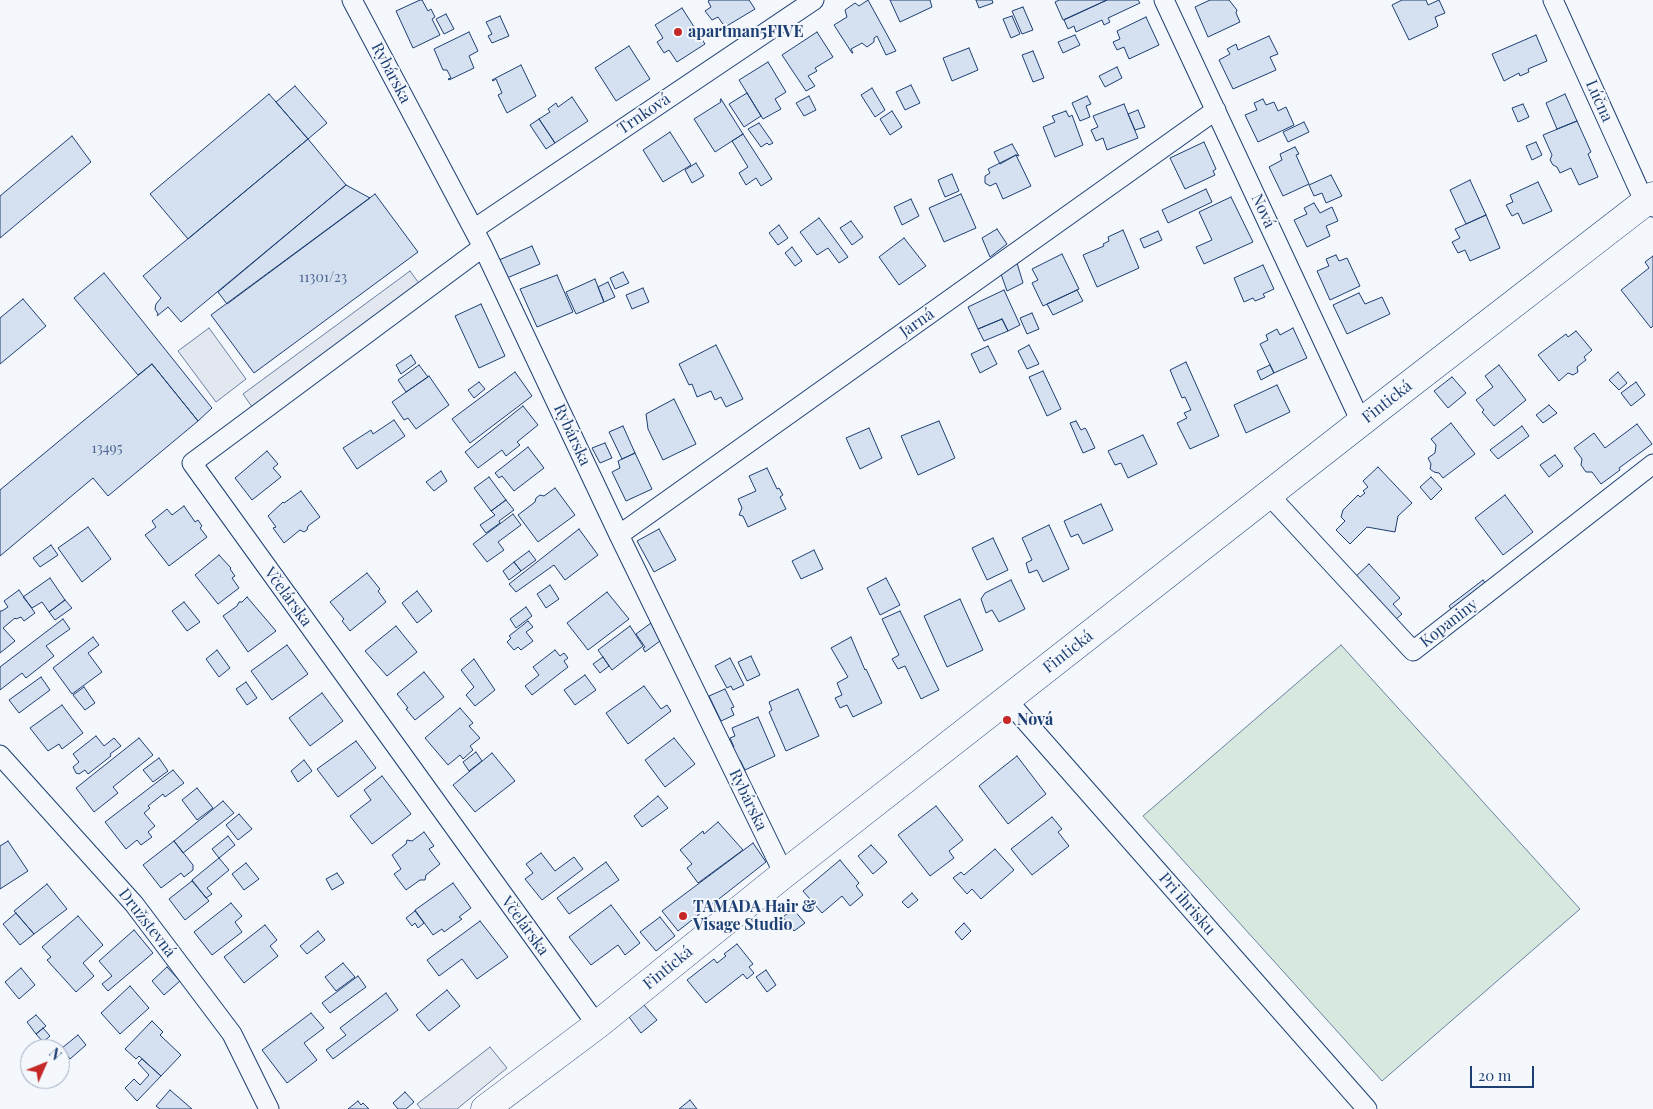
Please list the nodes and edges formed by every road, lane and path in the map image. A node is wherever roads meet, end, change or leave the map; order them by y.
1 (352, 0) edge
2 (814, 0) edge
3 (1164, 0) edge
4 (1553, 0) edge
5 (1216, 110) junction
6 (1650, 202) edge
7 (474, 229) junction
8 (483, 246) junction
9 (1361, 422) junction
10 (1653, 464) edge
11 (1269, 494) junction
12 (619, 535) junction
13 (1007, 700) junction
14 (0, 755) edge
15 (784, 874) junction
16 (597, 1025) junction
17 (269, 1109) edge
18 (485, 1109) edge
19 (1367, 1109) edge

1 - 7 street, Rybárska
2 - 7 street, Trnková
3 - 5 street, Nová
4 - 6 street, Lúčna
5 - 9 street, Nová
5 - 12 street, Jarná
6 - 9 street, Fintická
7 - 8 street, Rybárska
8 - 12 street, Rybárska
8 - 16 street, Včelárska
9 - 11 street, Fintická
10 - 11 street, Kopaniny
11 - 13 street, Fintická
12 - 15 street, Rybárska
13 - 15 street, Fintická
13 - 19 street, Pri ihrisku
14 - 17 street, Družstevná
15 - 16 street, Fintická
16 - 18 street, Fintická

